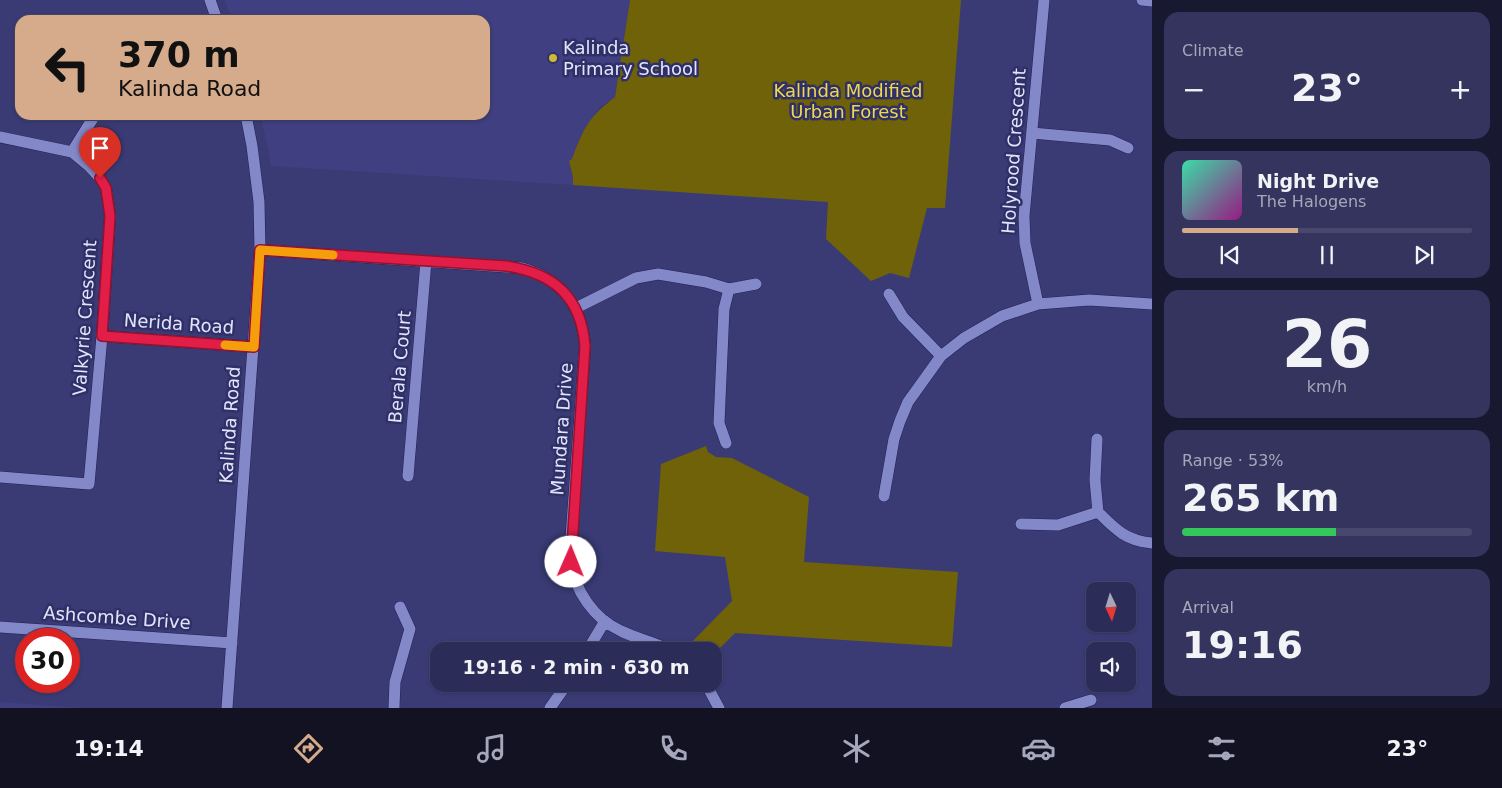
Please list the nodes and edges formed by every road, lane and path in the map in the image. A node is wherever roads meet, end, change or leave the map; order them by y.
1 (210, 0) edge
2 (1044, 0) edge
3 (1142, 0) edge
4 (1152, 1) edge
5 (215, 15) edge
6 (92, 120) edge
7 (247, 120) edge
8 (1032, 133) junction
9 (0, 137) edge
10 (1128, 148) dead end
11 (72, 152) junction
12 (260, 250) junction
13 (426, 261) junction
14 (756, 284) dead end
15 (729, 289) junction
16 (889, 294) dead end
17 (1038, 304) junction
18 (1152, 304) edge
19 (576, 308) junction
20 (102, 336) junction
21 (254, 347) junction
22 (941, 356) junction
23 (1098, 439) dead end
24 (726, 443) dead end
25 (408, 476) dead end
26 (0, 477) edge
27 (884, 496) dead end
28 (1098, 512) junction
29 (1021, 524) dead end
30 (1152, 543) edge
31 (400, 607) dead end
32 (605, 622) junction
33 (0, 627) edge
34 (592, 642) edge
35 (652, 642) edge
36 (232, 644) junction
37 (561, 692) edge
38 (710, 692) edge
39 (1090, 700) dead end
40 (227, 708) edge
41 (394, 708) edge
42 (550, 708) edge
43 (719, 708) edge
44 (1065, 708) edge

1 - 5 street
2 - 8 street, Holyrood Crescent
3 - 4 street
6 - 11 street
7 - 12 street, Kalinda Road
8 - 10 street
8 - 17 street, Holyrood Crescent
9 - 11 street, Valkyrie Crescent
11 - 20 street, Valkyrie Crescent
12 - 13 street, Mundara Drive
12 - 21 street, Kalinda Road
13 - 19 street, Mundara Drive
13 - 25 street, Berala Court
14 - 15 street
15 - 19 street
15 - 24 street
16 - 22 street
17 - 18 street
17 - 22 street
19 - 32 street, Mundara Drive
20 - 21 street, Nerida Road
20 - 26 street, Valkyrie Crescent
21 - 36 street, Kalinda Road
22 - 27 street
23 - 28 street
28 - 29 street
28 - 30 street
31 - 41 street
32 - 34 street
32 - 35 street, Mundara Drive
33 - 36 street, Ashcombe Drive
36 - 40 street, Kalinda Road
37 - 42 street
38 - 43 street
39 - 44 street

